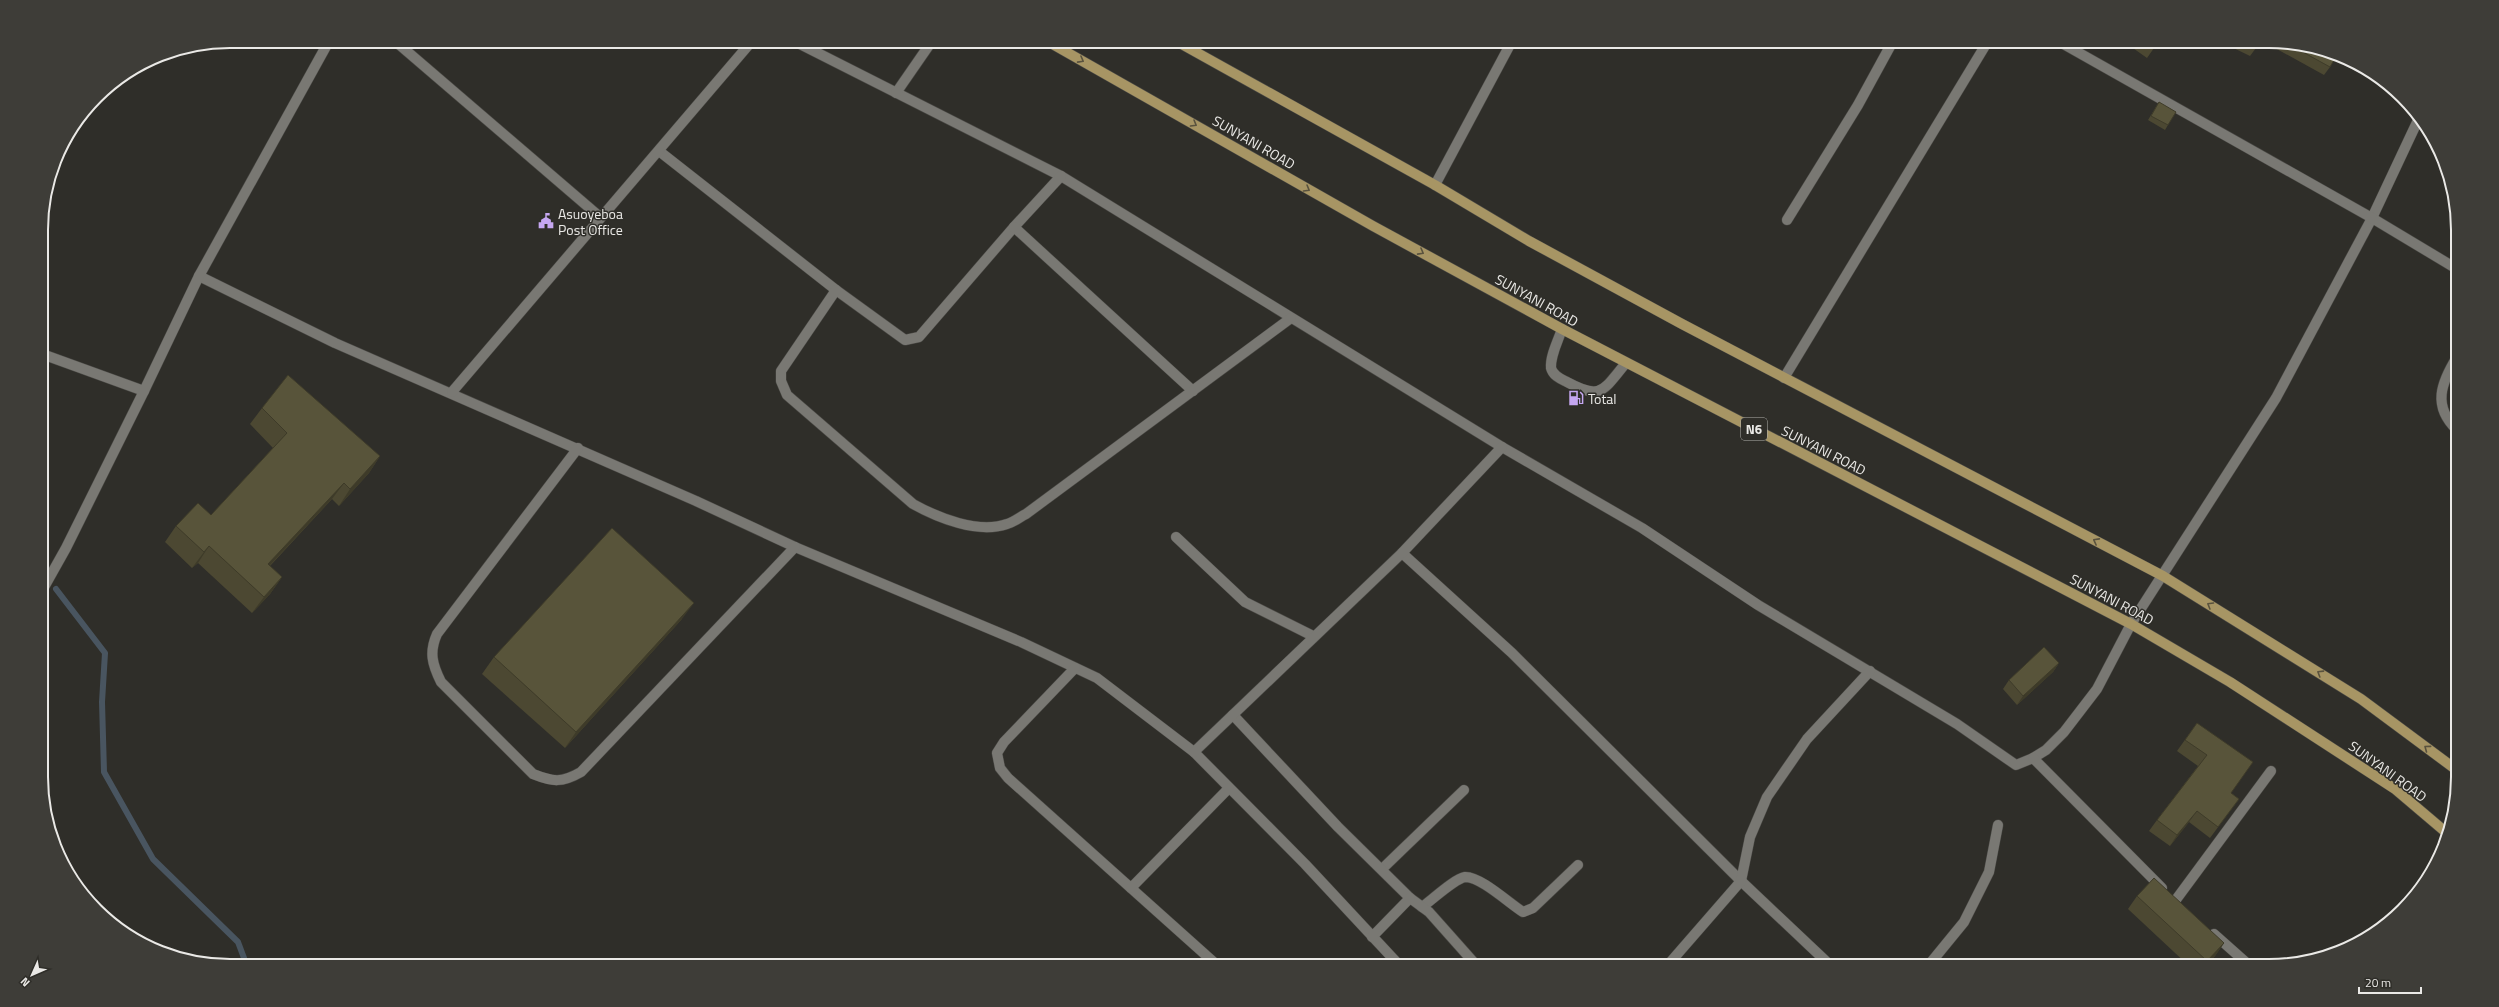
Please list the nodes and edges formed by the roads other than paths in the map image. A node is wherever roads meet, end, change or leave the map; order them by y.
1 (325, 48) edge
2 (403, 48) edge
3 (746, 48) edge
4 (808, 48) edge
5 (927, 48) edge
6 (1060, 48) edge
7 (1189, 48) edge
8 (1508, 48) edge
9 (1889, 48) edge
10 (1984, 48) edge
11 (2070, 48) edge
12 (896, 93) junction
13 (2416, 124) edge
14 (659, 151) junction
15 (1061, 176) junction
16 (1435, 185) junction
17 (600, 217) junction
18 (2372, 218) junction
19 (1787, 220) dead end
20 (1014, 227) junction
21 (2451, 266) edge
22 (199, 276) junction
23 (836, 290) junction
24 (1291, 318) junction
25 (1562, 329) junction
26 (48, 356) edge
27 (1626, 363) junction
28 (2451, 368) edge
29 (1784, 378) junction
30 (144, 391) junction
31 (1193, 391) junction
32 (452, 392) junction
33 (2451, 425) edge
34 (1502, 447) junction
35 (578, 448) junction
36 (1176, 537) dead end
37 (795, 547) junction
38 (1402, 553) junction
39 (2163, 576) junction
40 (48, 580) edge
41 (2131, 624) junction
42 (1313, 636) junction
43 (1076, 668) junction
44 (1870, 671) junction
45 (1233, 715) junction
46 (1194, 752) junction
47 (2033, 758) junction
48 (2451, 766) edge
49 (2271, 770) dead end
50 (1229, 788) junction
51 (1464, 790) dead end
52 (1998, 825) dead end
53 (2443, 830) edge
54 (1578, 865) dead end
55 (1382, 869) junction
56 (1741, 882) junction
57 (1131, 888) junction
58 (1410, 898) junction
59 (1422, 907) junction
60 (2204, 926) edge
61 (1372, 937) junction
62 (1210, 959) edge
63 (1393, 959) edge
64 (1473, 959) edge
65 (1673, 959) edge
66 (1824, 959) edge
67 (1934, 959) edge
68 (2242, 959) edge

1 - 22 street
2 - 17 street
3 - 14 street
4 - 12 street
5 - 12 street
6 -> 25 main road, SUNYANI ROAD / N6
7 - 16 main road
8 - 16 street
9 - 19 street
10 - 29 street
11 - 18 street
12 - 15 street
13 - 18 street
14 - 17 street
14 - 23 street
15 - 20 street
15 - 24 street
16 - 29 main road
17 - 32 street
18 - 21 street
18 - 39 street
20 - 23 street
20 - 31 street
22 - 30 street
22 - 32 street
23 - 31 street
24 - 31 street
24 - 34 street
25 - 27 main road, SUNYANI ROAD / N6
25 - 27 street
26 - 30 street
27 - 41 main road, SUNYANI ROAD / N6
28 - 33 street
39 -> 29 main road
30 - 40 street
32 - 35 street
34 - 38 street
34 - 44 street
35 - 37 street
35 - 37 street
36 - 42 street
37 - 43 street
38 - 42 street
38 - 56 street
39 - 41 street
48 -> 39 main road
41 - 47 street
41 - 53 main road, SUNYANI ROAD / N6
42 - 45 street
43 - 46 street
43 - 57 street
44 - 47 street
44 - 56 street
45 - 46 street
45 - 55 street
46 - 50 street
47 - 49 street
50 - 57 street
50 - 61 street
51 - 55 street
52 - 67 street
54 - 59 street
55 - 58 street
56 - 65 street
56 - 66 street
57 - 62 street
58 - 59 street
58 - 61 street
59 - 64 street
60 - 68 street
61 - 63 street

